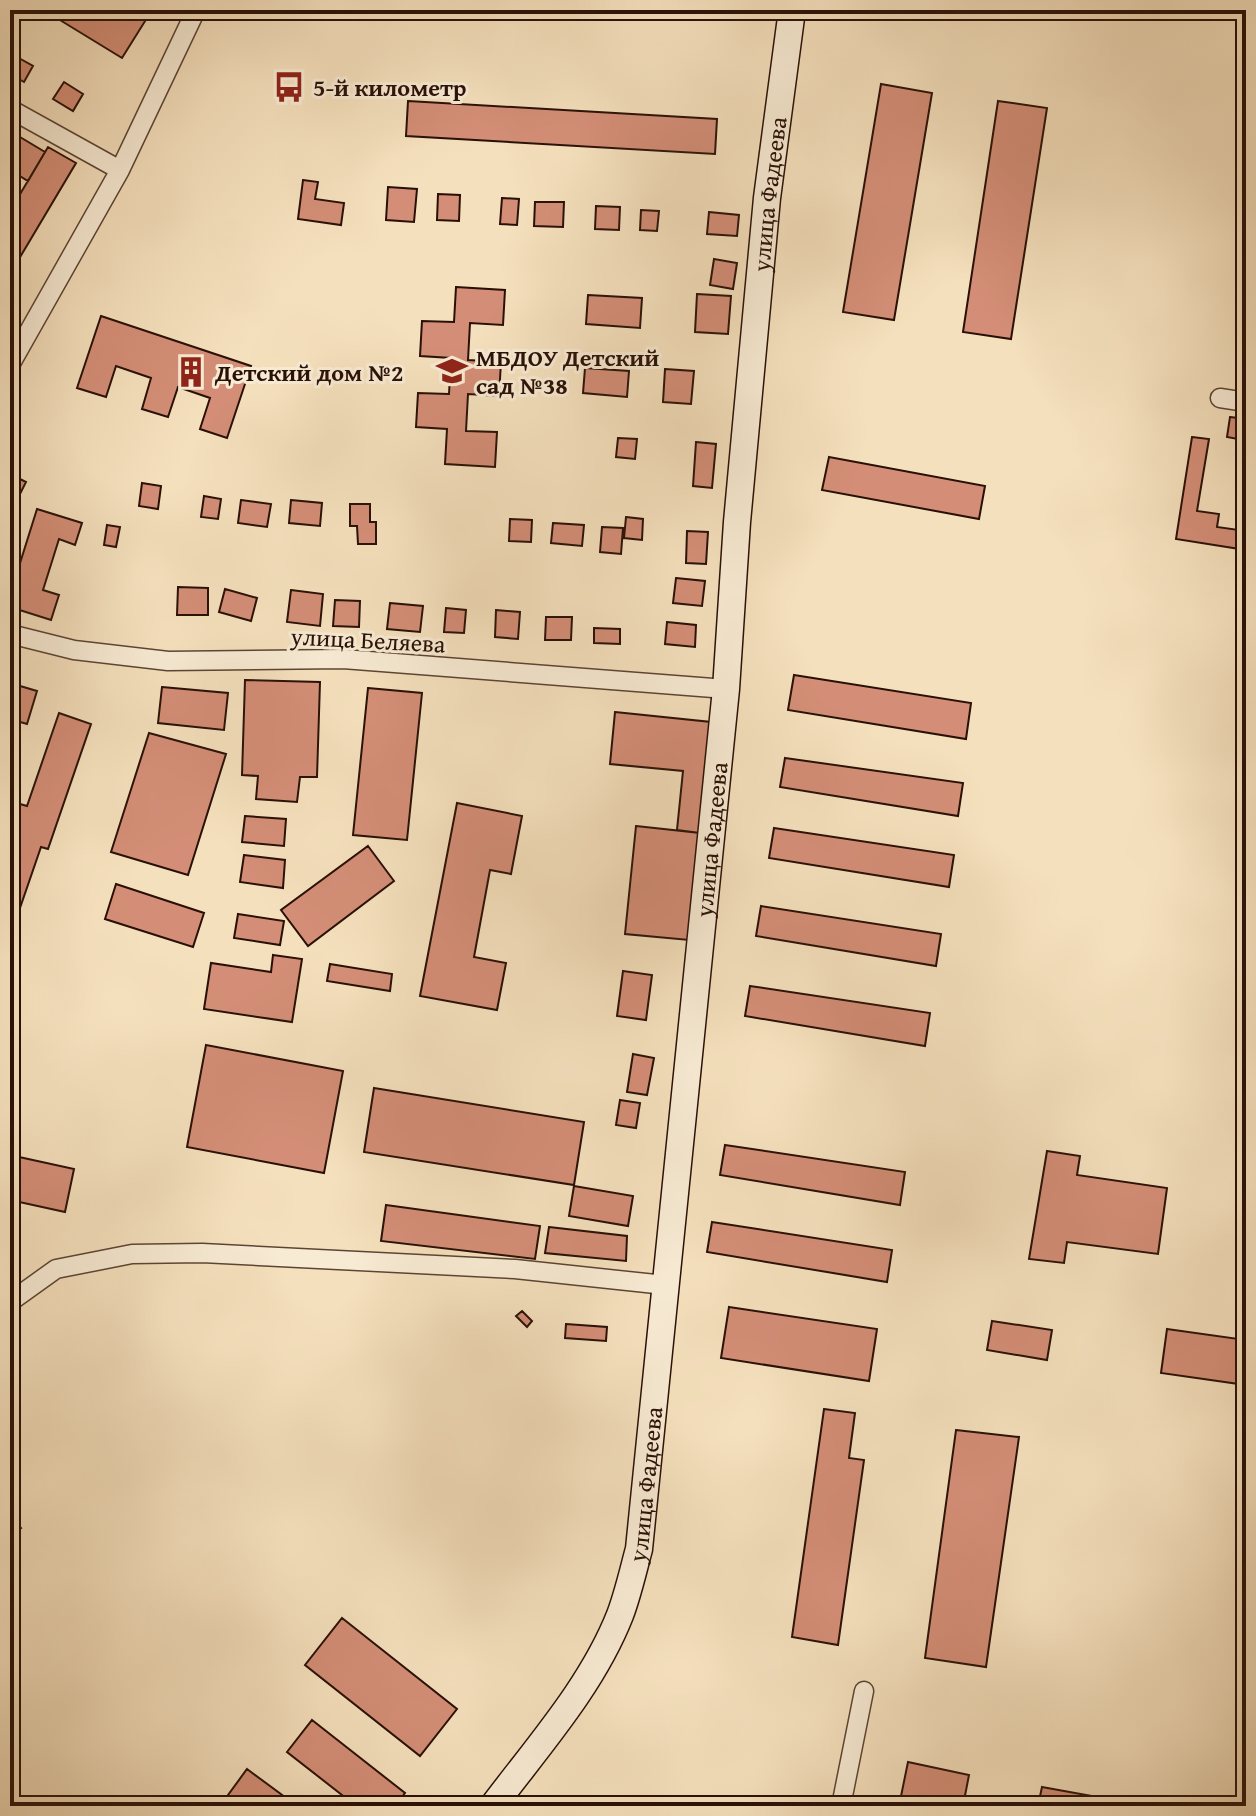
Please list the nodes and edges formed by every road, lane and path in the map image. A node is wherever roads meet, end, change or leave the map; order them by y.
1 (196, 10) edge
2 (792, 10) edge
3 (10, 109) edge
4 (120, 170) junction
5 (10, 365) edge
6 (1220, 398) dead end
7 (1246, 402) edge
8 (10, 634) edge
9 (726, 689) junction
10 (665, 1285) junction
11 (10, 1302) edge
12 (864, 1691) dead end
13 (493, 1806) edge
14 (841, 1806) edge

1 - 4 street
2 - 9 main road, улица Фадеева
3 - 4 street
4 - 5 street
6 - 7 street
8 - 9 street, улица Беляева
9 - 10 main road, улица Фадеева
10 - 11 street
10 - 13 main road, улица Фадеева
12 - 14 street

